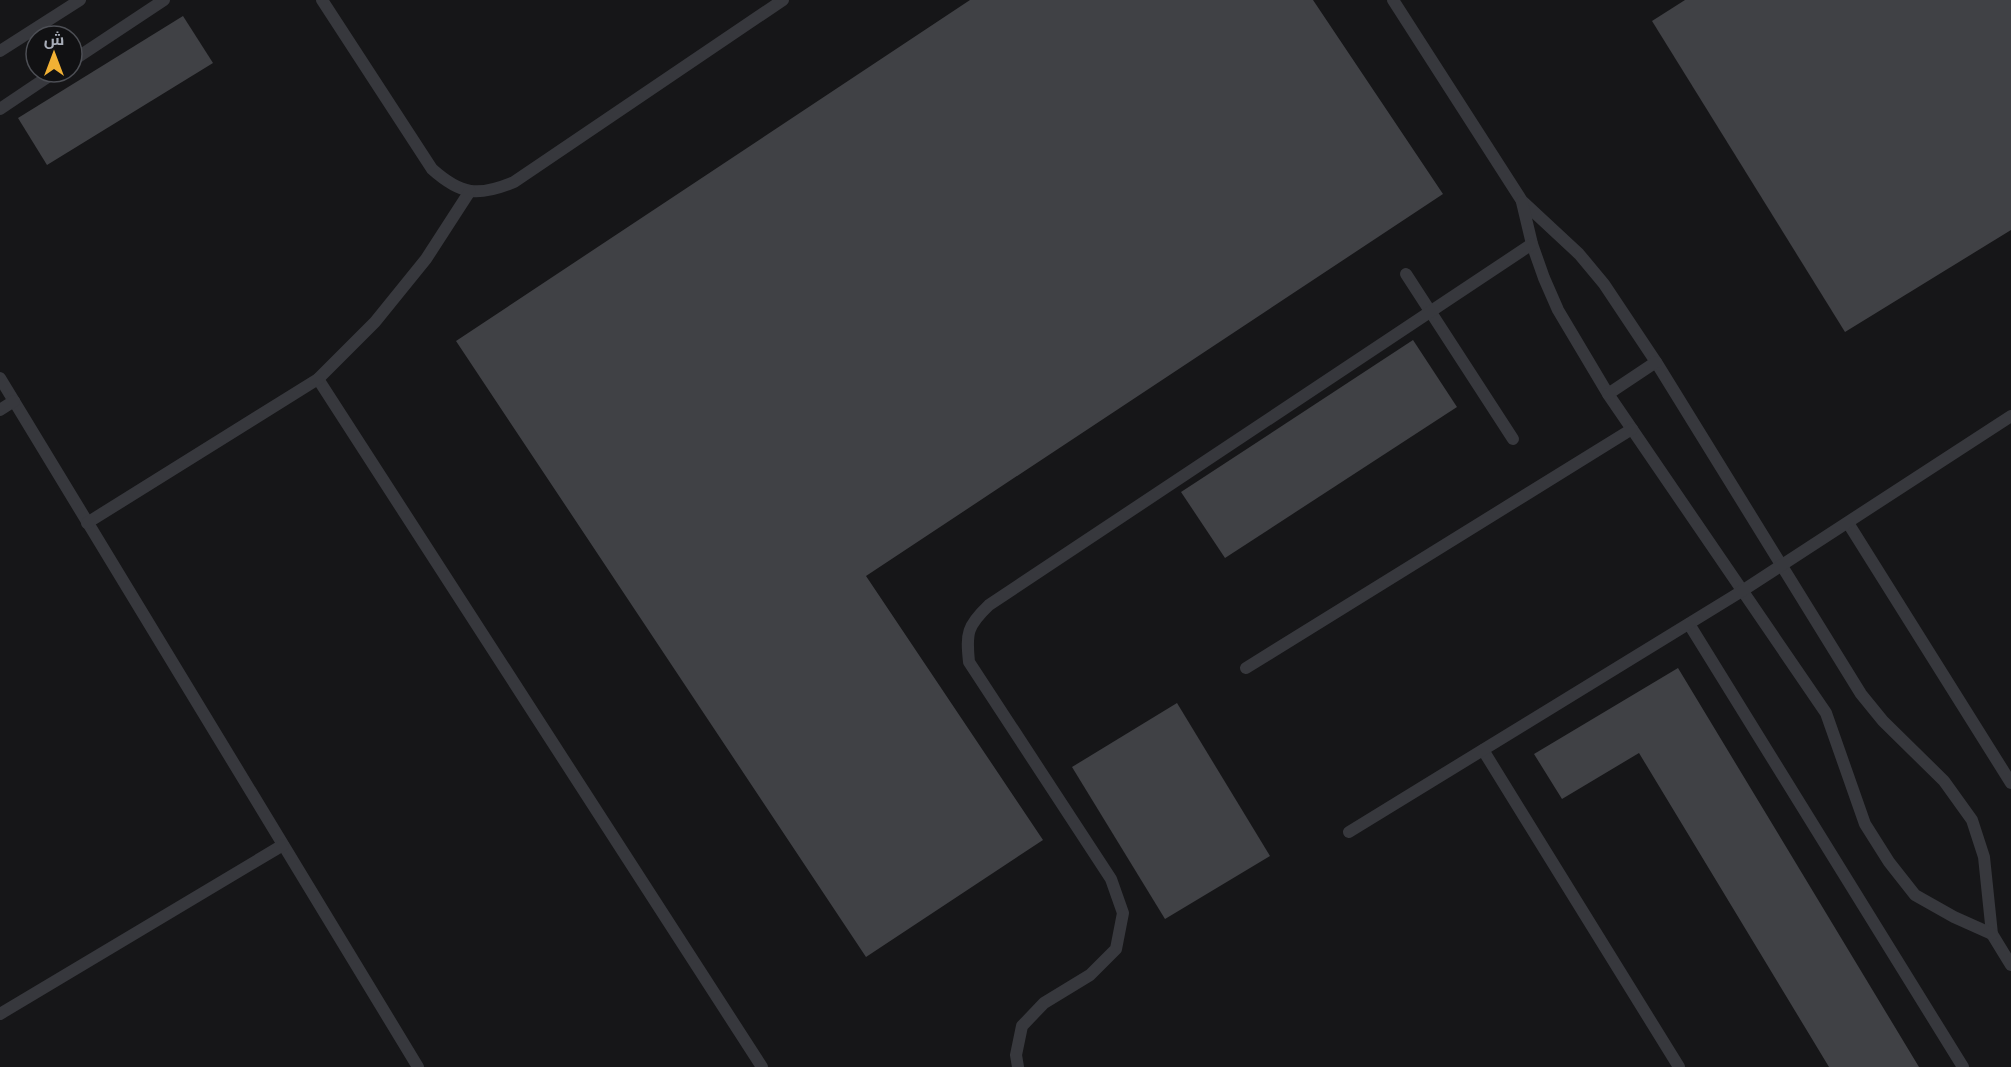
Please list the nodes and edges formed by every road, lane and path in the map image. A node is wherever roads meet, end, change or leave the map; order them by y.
1 (80, 0) edge
2 (164, 0) edge
3 (322, 0) edge
4 (783, 0) edge
5 (1393, 0) edge
6 (0, 51) edge
7 (84, 53) edge
8 (37, 84) edge
9 (0, 109) edge
10 (470, 192) junction
11 (1522, 201) junction
12 (1532, 244) junction
13 (1406, 274) dead end
14 (1430, 312) junction
15 (1656, 362) junction
16 (0, 378) edge
17 (318, 379) junction
18 (1608, 394) junction
19 (14, 401) junction
20 (0, 410) edge
21 (2011, 416) edge
22 (1632, 429) junction
23 (1513, 439) dead end
24 (87, 523) junction
25 (1848, 523) junction
26 (1781, 566) junction
27 (1742, 591) junction
28 (1689, 624) junction
29 (1246, 668) dead end
30 (1483, 750) junction
31 (2011, 783) edge
32 (1349, 832) dead end
33 (283, 844) junction
34 (1992, 934) junction
35 (2011, 966) edge
36 (0, 1014) edge
37 (418, 1067) edge
38 (762, 1067) edge
39 (1018, 1067) edge
40 (1679, 1067) edge
41 (1963, 1067) edge

1 - 6 lane
2 - 7 lane
3 - 10 lane
4 - 10 lane
5 - 11 lane
8 - 9 lane
10 - 17 lane
11 - 12 lane
11 - 15 lane
12 - 14 lane
12 - 18 lane
13 - 14 lane
14 - 23 lane
14 - 39 lane
15 - 18 lane
15 - 26 lane
16 - 19 lane
17 - 24 lane
17 - 38 lane
18 - 22 lane
19 - 20 lane
19 - 24 lane
21 - 25 lane
22 - 27 lane
22 - 29 lane
24 - 33 lane
25 - 26 lane
25 - 31 lane
26 - 27 lane
26 - 34 lane
27 - 28 lane
27 - 34 lane
28 - 30 lane
28 - 41 lane
30 - 32 lane
30 - 40 lane
33 - 36 lane
33 - 37 lane
34 - 35 lane

